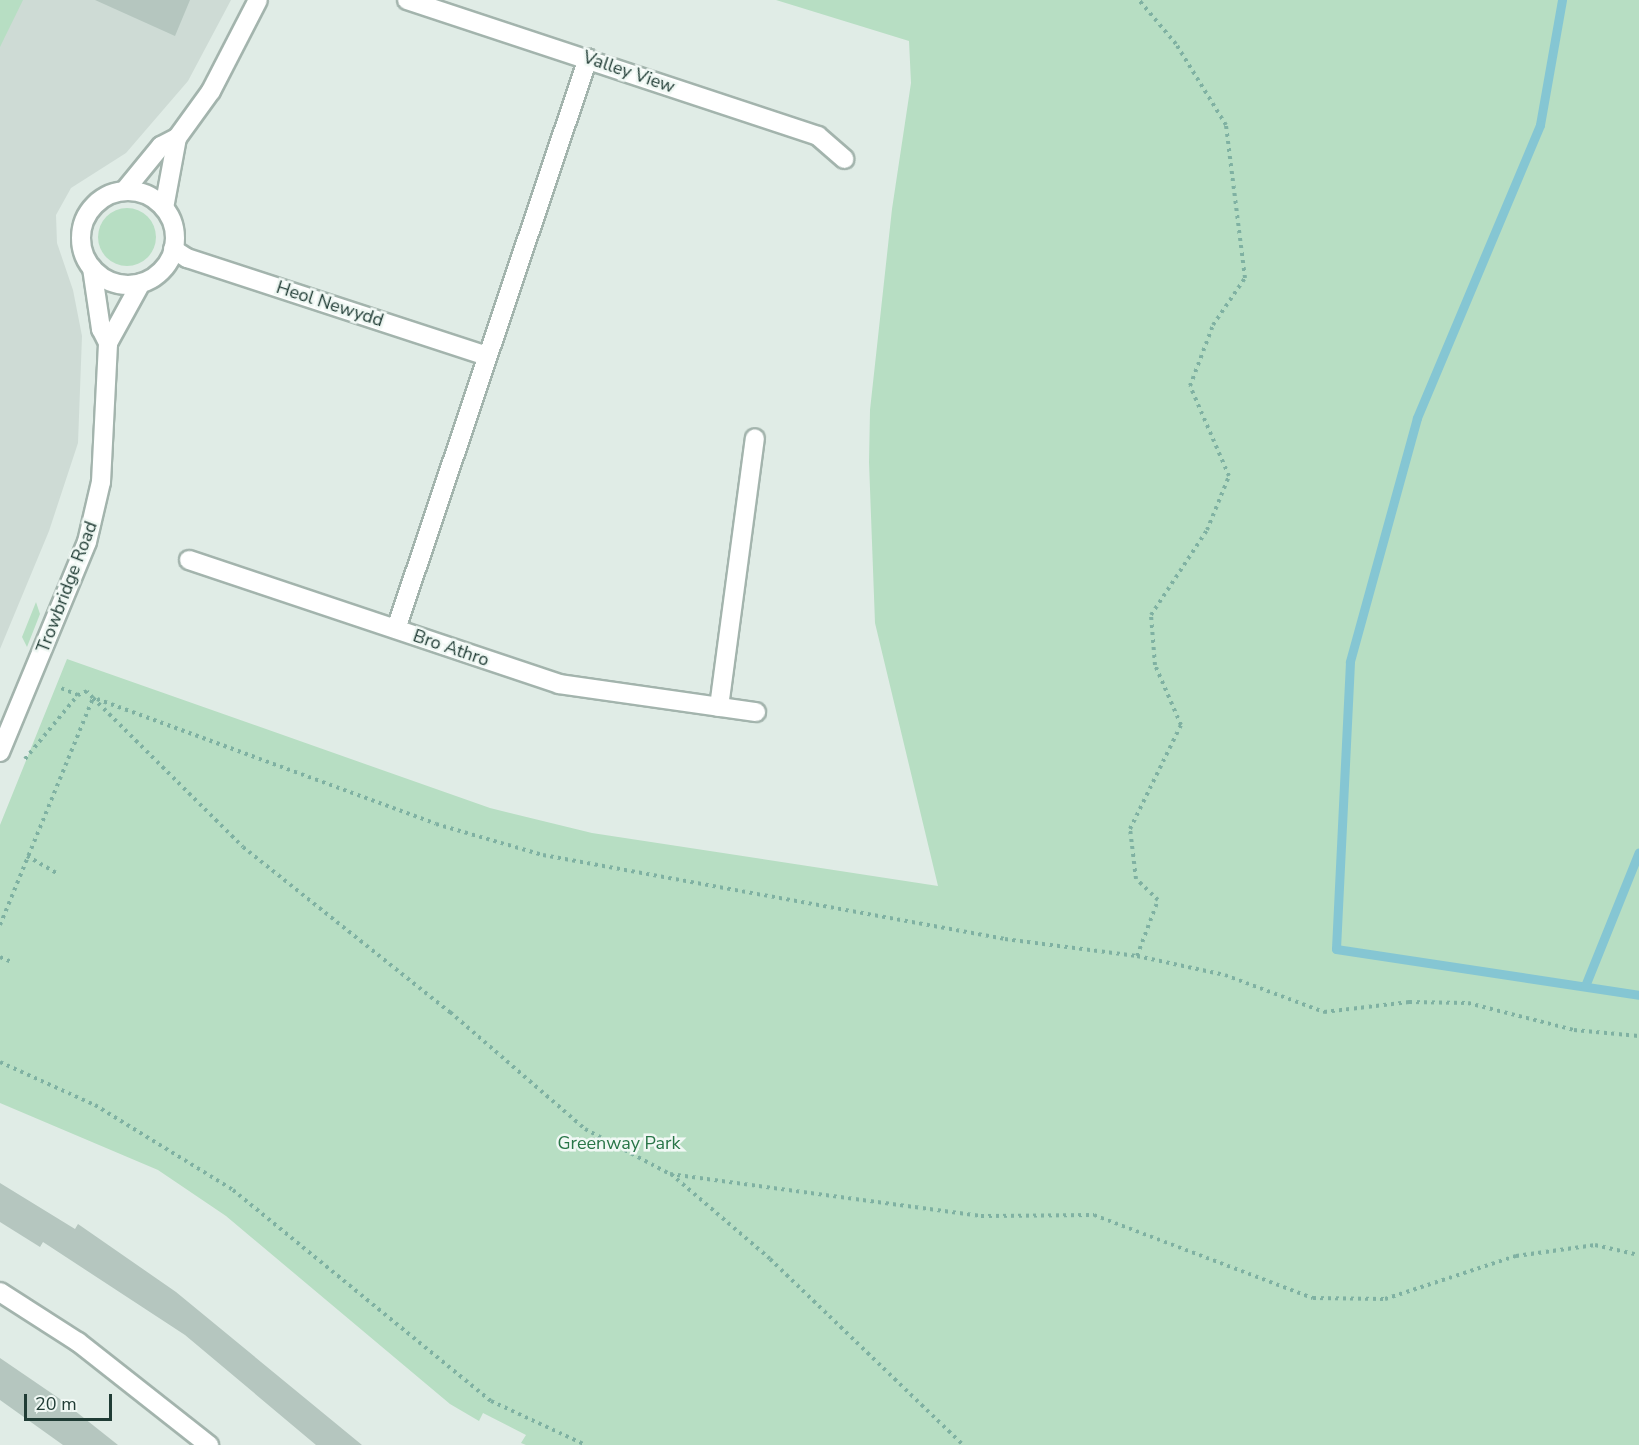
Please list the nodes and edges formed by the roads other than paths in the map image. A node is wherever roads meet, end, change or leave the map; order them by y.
1 (258, 0) edge
2 (407, 0) edge
3 (588, 58) junction
4 (177, 138) junction
5 (844, 159) dead end
6 (125, 190) junction
7 (164, 208) junction
8 (173, 249) junction
9 (92, 268) junction
10 (141, 283) junction
11 (108, 343) junction
12 (487, 357) junction
13 (755, 438) dead end
14 (189, 560) dead end
15 (396, 629) junction
16 (719, 707) junction
17 (756, 712) dead end
18 (0, 752) edge
19 (0, 1292) edge
20 (209, 1445) edge

1 - 4 street, Trowbridge Road
2 - 3 street, Valley View
3 - 5 street, Valley View
3 - 12 street
4 - 6 street, Trowbridge Road
4 - 7 street, Trowbridge Road
6 - 7 street
6 - 9 street, Trowbridge Road
7 - 8 street, Trowbridge Road
8 - 10 street, Trowbridge Road
8 - 12 street, Heol Newydd
9 - 10 street
9 - 11 street, Trowbridge Road
10 - 11 street, Trowbridge Road
11 - 18 street, Trowbridge Road
12 - 15 street
13 - 16 street
14 - 15 street, Bro Athro
15 - 16 street, Bro Athro
16 - 17 street, Bro Athro
19 - 20 street

